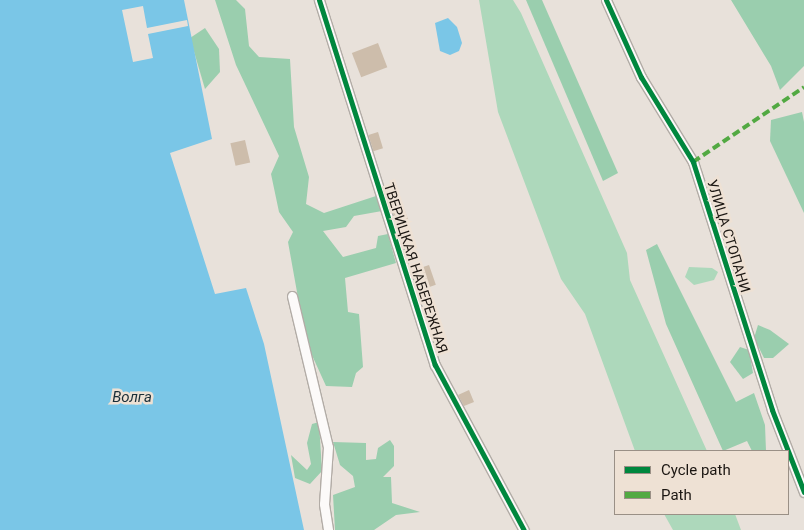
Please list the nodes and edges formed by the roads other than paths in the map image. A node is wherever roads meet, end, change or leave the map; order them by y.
1 (319, 0) edge
2 (606, 0) edge
3 (292, 296) dead end
4 (788, 450) edge
5 (789, 454) edge
6 (804, 492) edge
7 (328, 530) edge
8 (524, 530) edge

1 - 8 street, ТВЕРИЦКАЯ НАБЕРЕЖНАЯ
2 - 4 street, УЛИЦА СТОПАНИ
3 - 7 street
5 - 6 street, УЛИЦА СТОПАНИ

